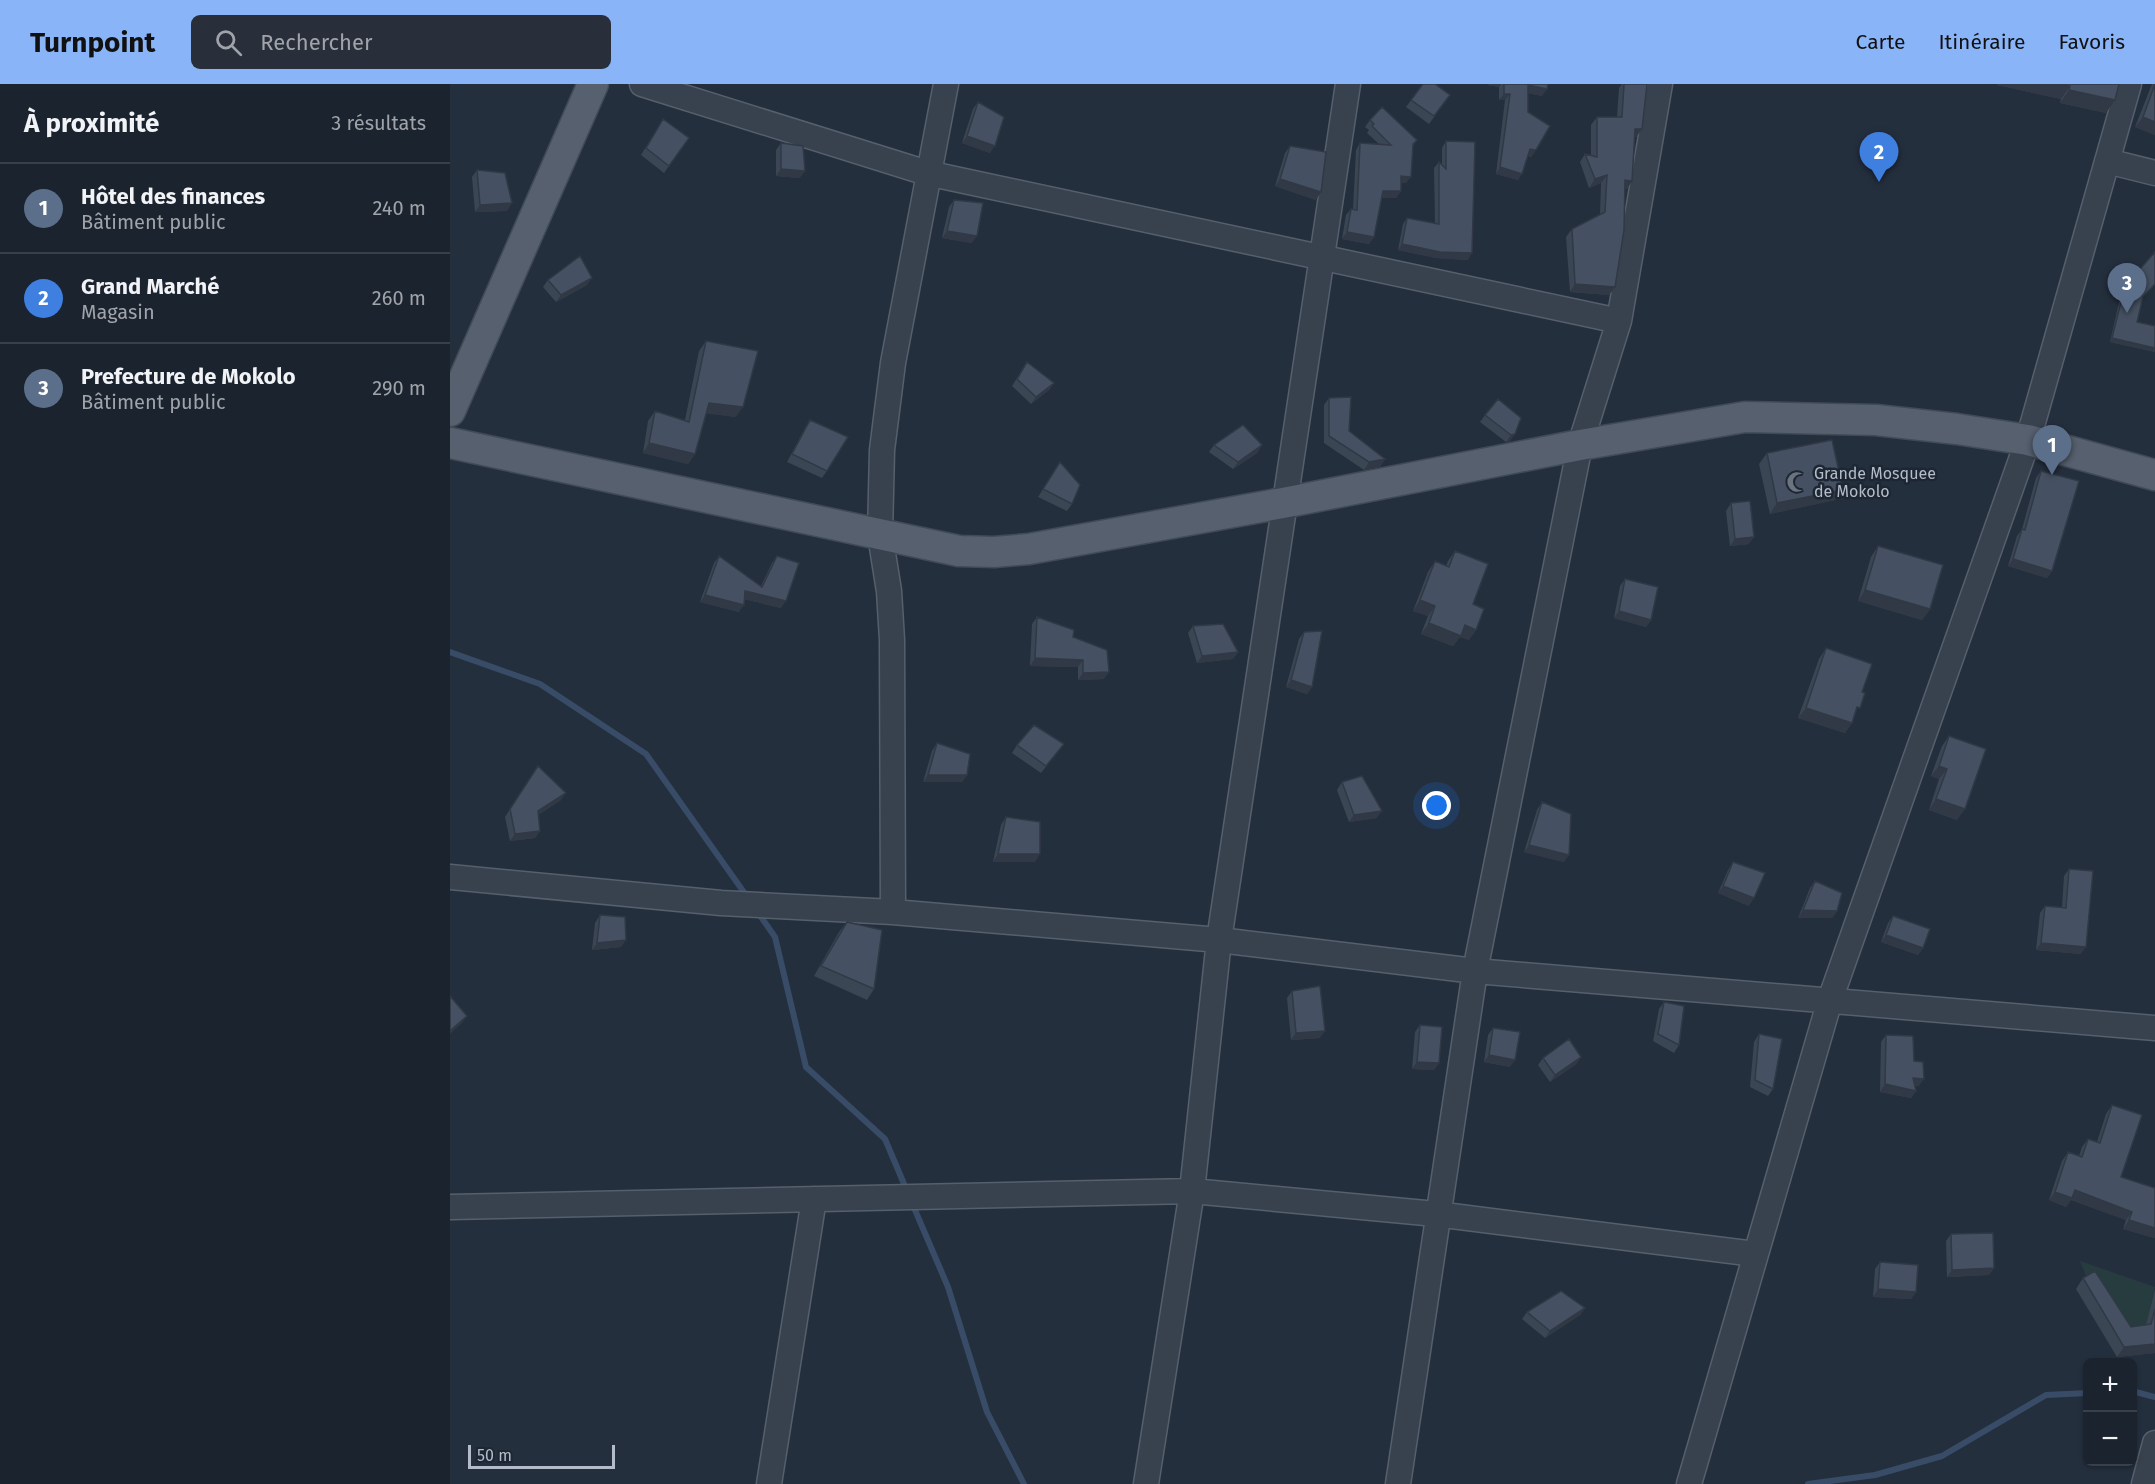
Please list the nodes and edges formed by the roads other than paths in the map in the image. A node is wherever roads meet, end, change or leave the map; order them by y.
1 (593, 84) edge
2 (642, 84) edge
3 (946, 84) edge
4 (1348, 84) edge
5 (1660, 84) edge
6 (2129, 84) edge
7 (2107, 161) junction
8 (927, 172) junction
9 (2155, 174) edge
10 (1322, 256) junction
11 (1619, 321) junction
12 (450, 411) edge
13 (2028, 440) junction
14 (450, 443) edge
15 (1580, 445) junction
16 (2155, 475) edge
17 (1283, 503) junction
18 (880, 535) junction
19 (450, 877) edge
20 (892, 912) junction
21 (1219, 940) junction
22 (1475, 970) junction
23 (1830, 1000) junction
24 (2155, 1028) edge
25 (1192, 1191) junction
26 (814, 1199) junction
27 (450, 1207) edge
28 (1436, 1214) junction
29 (1755, 1254) junction
30 (2155, 1443) edge
31 (769, 1484) edge
32 (1146, 1484) edge
33 (1398, 1484) edge
34 (1689, 1484) edge
35 (2144, 1484) edge

1 - 12 main road
2 - 8 street
3 - 8 street
4 - 10 street
5 - 11 street
6 - 7 street
7 - 9 street
7 - 13 street
8 - 10 street
8 - 18 street
10 - 11 street
10 - 17 street
11 - 15 street
13 - 15 main road
13 - 16 main road
13 - 23 street
14 - 18 main road
15 - 17 main road
15 - 22 street
17 - 18 main road
17 - 21 street
18 - 20 street
19 - 20 street
20 - 21 street
21 - 22 street
21 - 25 street
22 - 23 street
22 - 28 street
23 - 24 street
23 - 29 street
25 - 26 street
25 - 28 street
25 - 32 street
26 - 27 street
26 - 31 street
28 - 29 street
28 - 33 street
29 - 34 street
30 - 35 street

